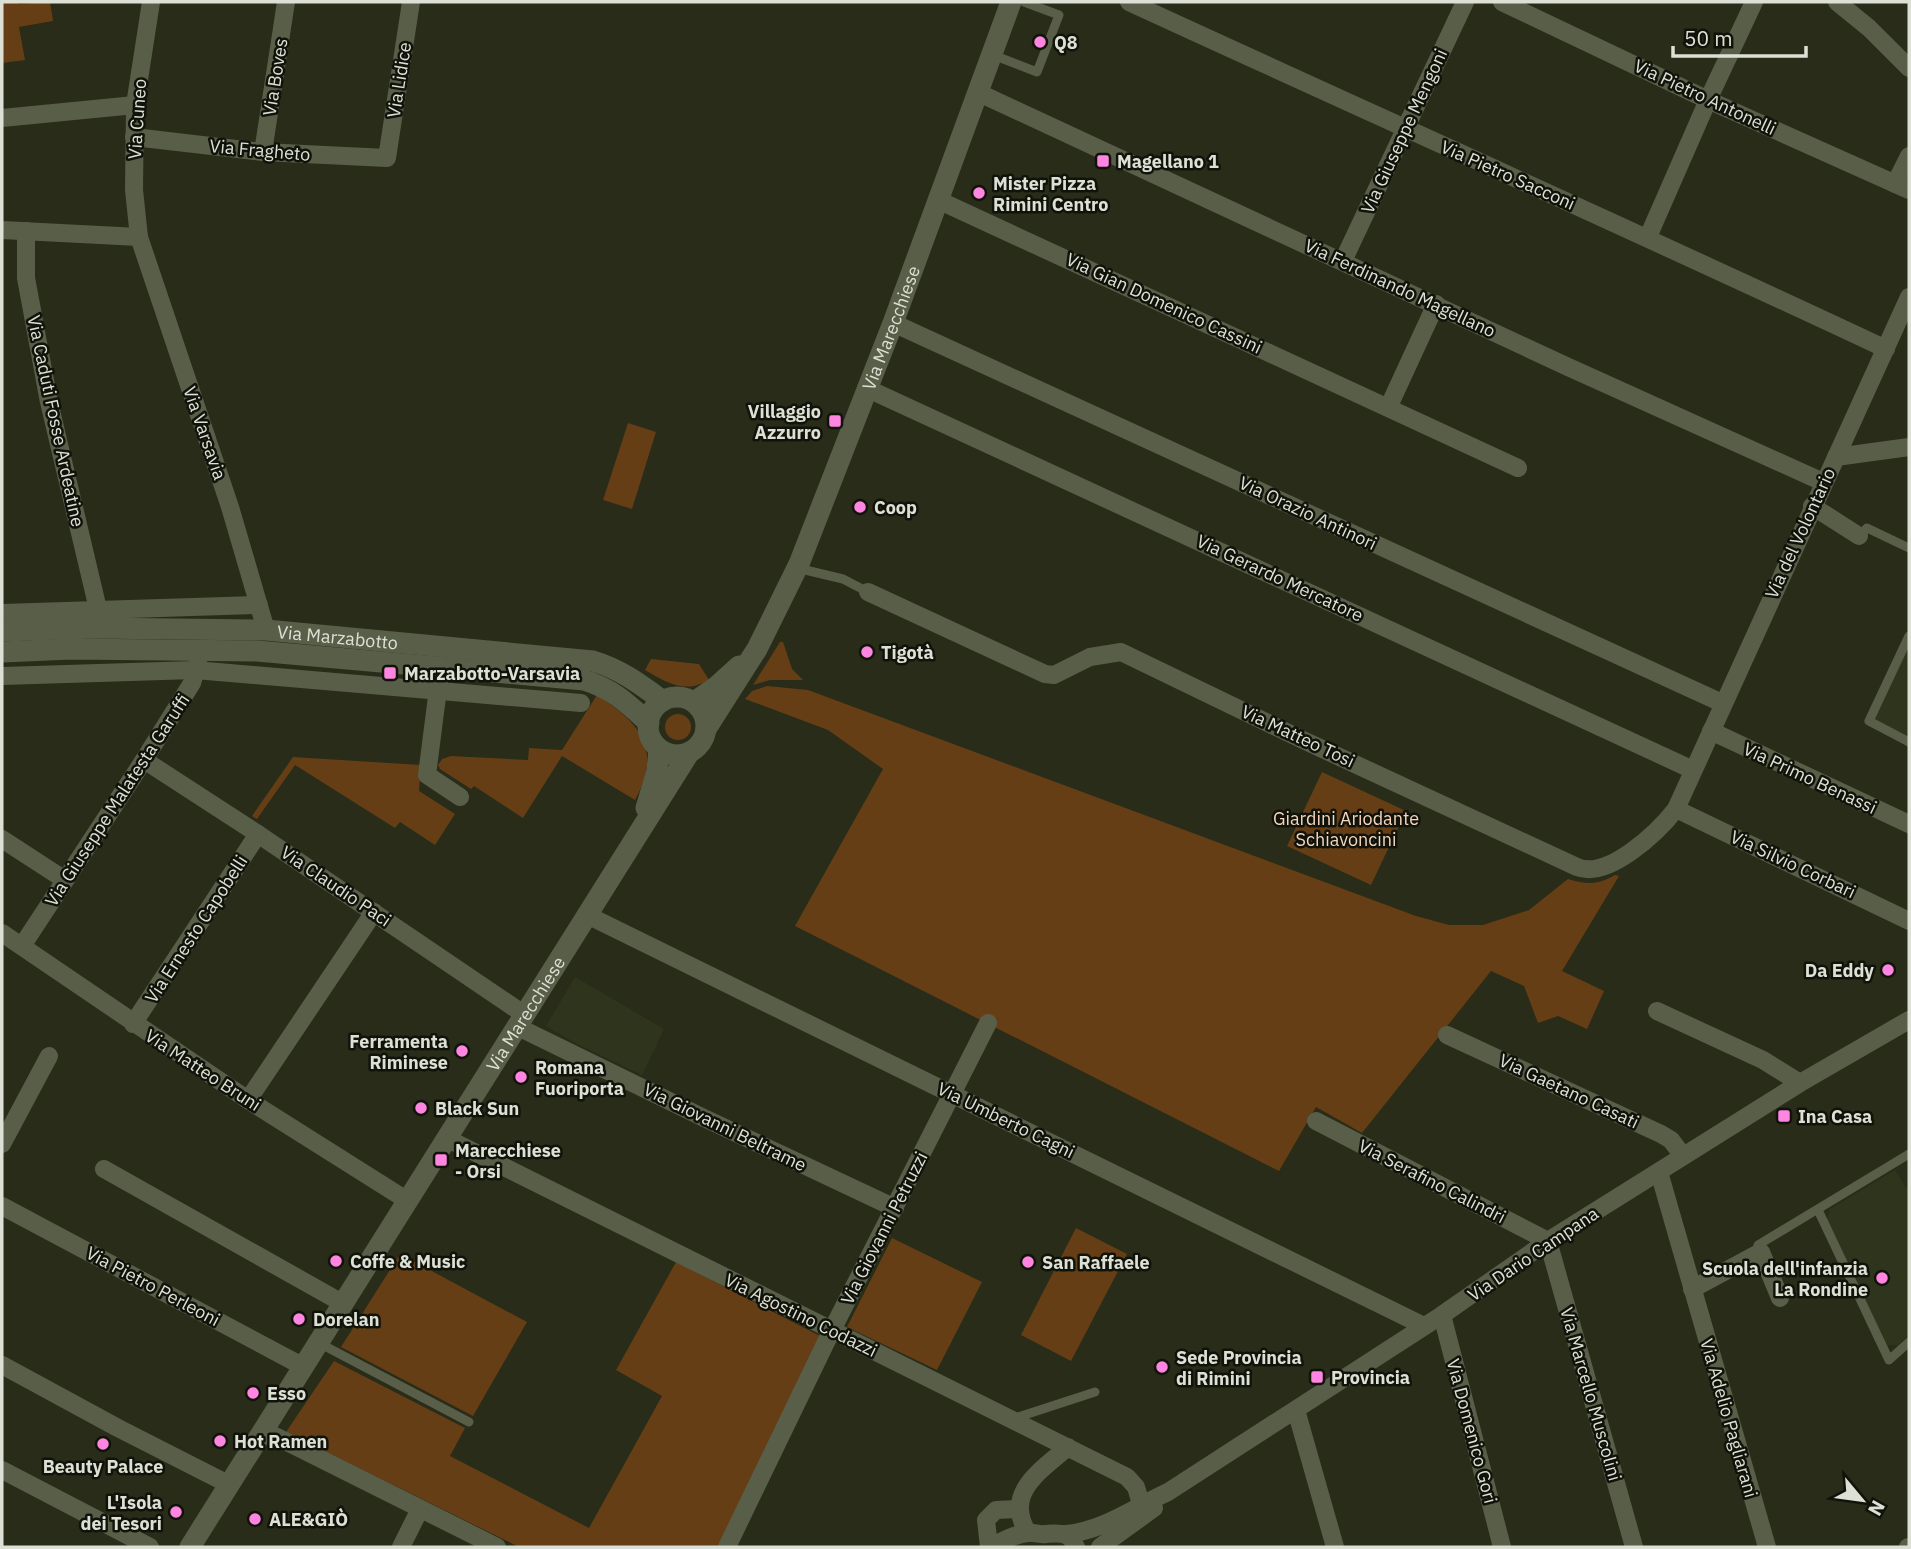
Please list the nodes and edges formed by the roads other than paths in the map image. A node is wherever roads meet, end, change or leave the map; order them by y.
1 (151, 2) edge
2 (286, 2) edge
3 (411, 2) edge
4 (1011, 2) edge
5 (1024, 2) edge
6 (1129, 2) edge
7 (1465, 2) edge
8 (1503, 2) edge
9 (1754, 2) edge
10 (1837, 2) edge
11 (991, 54) junction
12 (1909, 68) edge
13 (977, 92) junction
14 (1708, 100) junction
15 (135, 105) junction
16 (2, 118) edge
17 (1406, 130) junction
18 (134, 137) junction
19 (263, 152) junction
20 (1909, 156) edge
21 (387, 159) joint
22 (1902, 187) edge
23 (938, 200) junction
24 (2, 230) edge
25 (26, 231) junction
26 (139, 237) junction
27 (1648, 237) junction
28 (1343, 261) junction
29 (1909, 297) edge
30 (1436, 304) junction
31 (893, 323) junction
32 (1886, 349) junction
33 (866, 388) junction
34 (1389, 407) junction
35 (1909, 447) edge
36 (1836, 457) junction
37 (1518, 468) dead end
38 (1823, 482) junction
39 (1812, 506) junction
40 (1859, 536) joint
41 (1909, 548) edge
42 (797, 568) junction
43 (869, 592) joint
44 (259, 605) junction
45 (98, 609) junction
46 (2, 614) edge
47 (266, 630) junction
48 (2, 631) edge
49 (1909, 636) edge
50 (202, 649) junction
51 (757, 649) junction
52 (2, 652) edge
53 (440, 667) junction
54 (195, 670) junction
55 (2, 676) edge
56 (438, 692) junction
57 (663, 701) junction
58 (694, 702) junction
59 (581, 703) dead end
60 (1722, 703) junction
61 (649, 723) junction
62 (706, 729) junction
63 (1711, 731) junction
64 (1909, 742) edge
65 (659, 748) junction
66 (689, 753) junction
67 (144, 760) junction
68 (1693, 770) junction
69 (460, 797) dead end
70 (1675, 809) junction
71 (1909, 824) edge
72 (639, 831) junction
73 (258, 834) junction
74 (2, 839) edge
75 (65, 880) junction
76 (373, 912) junction
77 (587, 915) junction
78 (1909, 921) edge
79 (2, 933) edge
80 (22, 946) junction
81 (1657, 1011) dead end
82 (1907, 1016) edge
83 (522, 1021) junction
84 (988, 1023) dead end
85 (134, 1024) junction
86 (1447, 1035) dead end
87 (49, 1056) dead end
88 (1800, 1083) junction
89 (953, 1094) junction
90 (248, 1100) junction
91 (1316, 1121) dead end
92 (448, 1139) junction
93 (2, 1144) edge
94 (1909, 1154) edge
95 (1683, 1156) junction
96 (104, 1169) dead end
97 (1659, 1172) junction
98 (408, 1201) junction
99 (2, 1206) edge
100 (895, 1208) junction
101 (1818, 1210) junction
102 (1548, 1241) junction
103 (1758, 1246) junction
104 (1692, 1289) junction
105 (1780, 1298) dead end
106 (344, 1304) junction
107 (1442, 1315) junction
108 (1424, 1326) junction
109 (832, 1330) junction
110 (1909, 1342) edge
111 (319, 1343) junction
112 (2, 1365) edge
113 (304, 1367) junction
114 (1095, 1392) dead end
115 (1296, 1410) junction
116 (1010, 1419) junction
117 (469, 1422) dead end
118 (265, 1431) junction
119 (1068, 1447) junction
120 (2, 1470) edge
121 (230, 1485) junction
122 (1168, 1492) junction
123 (1141, 1504) junction
124 (420, 1509) junction
125 (1018, 1509) junction
126 (1036, 1538) edge
127 (1071, 1541) edge
128 (150, 1547) edge
129 (190, 1547) edge
130 (401, 1547) edge
131 (497, 1547) edge
132 (727, 1547) edge
133 (990, 1547) edge
134 (1100, 1547) edge
135 (1335, 1547) edge
136 (1502, 1547) edge
137 (1634, 1547) edge
138 (1767, 1547) edge

1 - 15 street, Via Cuneo
2 - 19 street, Via Boves
3 - 21 street, Via Lidice
4 - 11 main road, Via Marecchiese
5 - 11 lane
6 - 17 street, Via Pietro Sacconi
7 - 17 street, Via Giuseppe Mengoni
8 - 14 street, Via Pietro Antonelli
9 - 14 street
10 - 12 street
11 - 13 main road, Via Marecchiese
13 - 23 main road, Via Marecchiese
13 - 28 street, Via Ferdinando Magellano
14 - 22 street, Via Pietro Antonelli
14 - 27 street
15 - 16 street
15 - 18 street, Via Cuneo
17 - 27 street, Via Pietro Sacconi
17 - 28 street, Via Giuseppe Mengoni
18 - 19 street, Via Fragheto
18 - 26 street, Via Cuneo
19 - 21 street, Via Fragheto
20 - 22 street
23 - 31 main road, Via Marecchiese
23 - 34 street, Via Gian Domenico Cassini
24 - 25 street
25 - 26 street
25 - 45 street, Via Caduti Fosse Ardeatine
26 - 44 street, Via Varsavia
27 - 32 street, Via Pietro Sacconi
28 - 30 street, Via Ferdinando Magellano
29 - 32 street, Via del Volontario
30 - 34 street
30 - 38 street, Via Ferdinando Magellano
31 - 33 main road, Via Marecchiese
31 - 60 street, Via Orazio Antinori
32 - 36 street, Via del Volontario
33 - 42 main road, Via Marecchiese
33 - 68 street, Via Gerardo Mercatore
34 - 37 street, Via Gian Domenico Cassini
35 - 36 street
36 - 38 street, Via del Volontario
38 - 39 street, Via del Volontario
39 - 40 street
39 - 60 street, Via del Volontario
40 - 41 lane
42 - 43 lane
42 - 51 main road, Via Marecchiese
43 - 70 street, Via Matteo Tosi
44 - 45 street, Via Marzabotto
44 - 47 street, Via Varsavia
45 - 46 street, Via Marzabotto
47 - 48 main road, Via Marzabotto
47 - 57 main road, Via Marzabotto
49 - 64 lane
50 - 52 main road, Via Marzabotto
50 - 53 main road, Via Marzabotto
50 - 54 street, Via Giuseppe Malatesta Garuffi
51 - 58 main road, Via Marecchiese
51 - 62 main road, Via Marecchiese
53 - 56 street
53 - 61 main road, Via Marzabotto
54 - 55 street
54 - 56 street
54 - 67 street, Via Giuseppe Malatesta Garuffi
56 - 59 street
56 - 69 street
57 - 58 main road
57 - 61 main road
58 - 62 main road
60 - 63 street, Via del Volontario
61 - 65 main road
62 - 66 main road
63 - 68 street, Via del Volontario
63 - 71 street, Via Primo Benassi
65 - 66 main road
65 - 72 main road, Via Marecchiese
66 - 72 main road, Via Marecchiese
67 - 73 street, Via Claudio Paci
67 - 75 street, Via Giuseppe Malatesta Garuffi
68 - 70 street, Via Matteo Tosi
70 - 78 street, Via Silvio Corbari
72 - 77 main road, Via Marecchiese
73 - 76 street, Via Claudio Paci
73 - 85 street, Via Ernesto Capobelli
74 - 75 street
75 - 80 street, Via Giuseppe Malatesta Garuffi
76 - 83 street, Via Claudio Paci
76 - 90 street
77 - 83 main road, Via Marecchiese
77 - 89 street, Via Umberto Cagni
79 - 80 street, Via Matteo Bruni
80 - 85 street, Via Matteo Bruni
81 - 88 street
82 - 88 street, Via Dario Campana
83 - 92 main road, Via Marecchiese
83 - 100 street, Via Giovanni Beltrame
84 - 89 street, Via Giovanni Petruzzi
85 - 90 street, Via Matteo Bruni
86 - 95 street, Via Gaetano Casati
87 - 93 street
88 - 95 street, Via Dario Campana
89 - 100 street, Via Giovanni Petruzzi
89 - 108 street, Via Umberto Cagni
90 - 98 street, Via Matteo Bruni
91 - 102 street, Via Serafino Calindri
92 - 98 main road, Via Marecchiese
92 - 109 street, Via Agostino Codazzi
94 - 101 lane
95 - 97 street, Via Dario Campana
96 - 106 street
97 - 102 street, Via Dario Campana
97 - 104 street, Via Adelio Pagliarani
98 - 106 main road, Via Marecchiese
99 - 113 street, Via Pietro Perleoni
100 - 109 street, Via Giovanni Petruzzi
101 - 103 lane
101 - 110 lane
102 - 107 street, Via Dario Campana
102 - 137 street, Via Marcello Muscolini
103 - 104 street
103 - 105 street
104 - 138 street, Via Adelio Pagliarani
106 - 111 main road, Via Marecchiese
107 - 108 street, Via Dario Campana
107 - 136 street, Via Domenico Gori
108 - 115 street, Via Dario Campana
109 - 116 street, Via Agostino Codazzi
109 - 132 street, Via Giovanni Petruzzi
111 - 113 main road, Via Marecchiese
111 - 117 lane
112 - 121 street
113 - 118 main road, Via Marecchiese
114 - 116 lane
115 - 122 street, Via Dario Campana
115 - 135 street
116 - 119 street, Via Agostino Codazzi
118 - 121 main road, Via Marecchiese
118 - 124 street
119 - 123 street, Via Agostino Codazzi
119 - 125 street
120 - 128 street
121 - 129 main road, Via Marecchiese
122 - 123 street, Via Dario Campana
122 - 134 street, Via Dario Campana
123 - 127 street, Via Dario Campana
124 - 130 street
124 - 131 street
125 - 126 street
125 - 133 street
126 - 127 street, Via Dario Campana
126 - 133 street, Via Dario Campana

